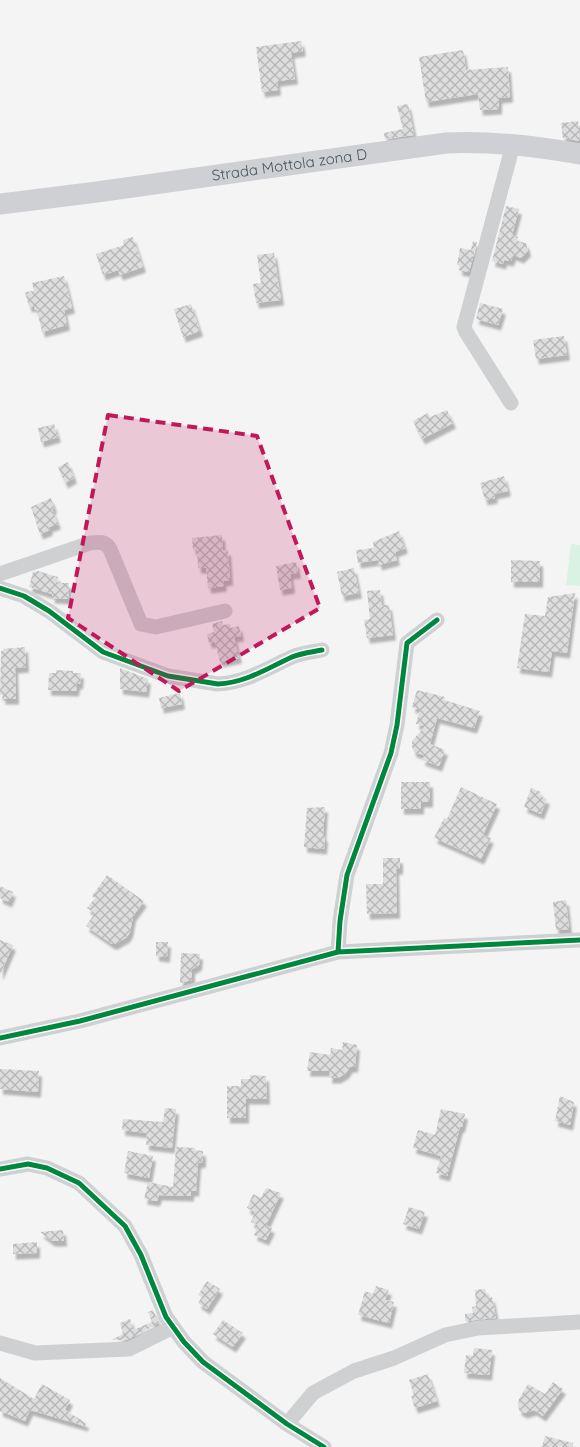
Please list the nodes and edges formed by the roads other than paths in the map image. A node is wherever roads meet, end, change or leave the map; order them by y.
1 (511, 145) junction
2 (580, 154) edge
3 (0, 204) edge
4 (510, 403) dead end
5 (0, 574) edge
6 (0, 588) edge
7 (225, 611) dead end
8 (437, 620) dead end
9 (322, 650) dead end
10 (580, 940) edge
11 (338, 952) junction
12 (0, 1038) edge
13 (0, 1169) edge
14 (580, 1322) edge
15 (173, 1327) junction
16 (0, 1343) edge
17 (286, 1424) junction
18 (324, 1447) edge

1 - 2 main road, Strada Mottola zona D
1 - 3 main road, Strada Mottola zona D
1 - 4 street
5 - 7 street
6 - 9 street
8 - 11 street
10 - 11 street
11 - 12 street
13 - 15 street
14 - 17 street
15 - 16 street
15 - 17 street
17 - 18 street

